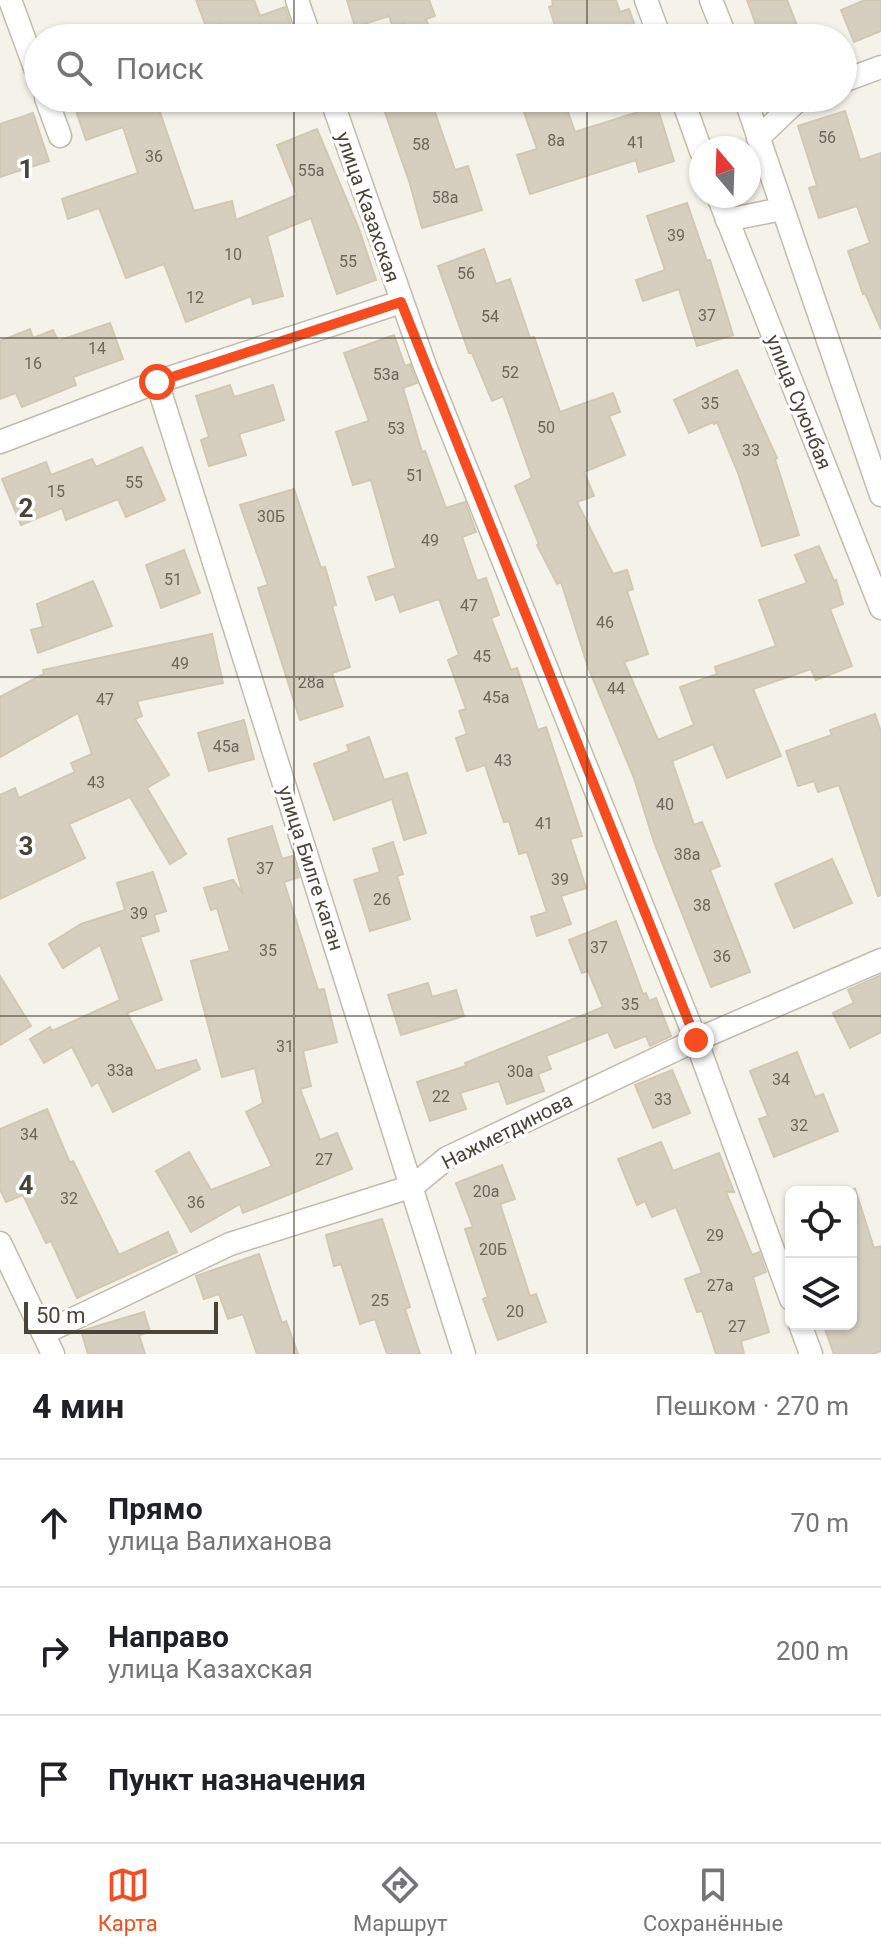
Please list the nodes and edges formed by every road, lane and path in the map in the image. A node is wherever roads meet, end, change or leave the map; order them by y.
1 (10, 0) edge
2 (297, 0) edge
3 (646, 0) edge
4 (711, 0) edge
5 (305, 24) edge
6 (655, 24) edge
7 (720, 24) edge
8 (24, 38) edge
9 (881, 67) edge
10 (857, 76) edge
11 (51, 112) edge
12 (336, 112) edge
13 (687, 112) edge
14 (750, 112) edge
15 (785, 112) edge
16 (60, 136) dead end
17 (696, 136) edge
18 (757, 136) edge
19 (760, 136) edge
20 (761, 147) edge
21 (722, 208) edge
22 (782, 209) junction
23 (727, 220) junction
24 (401, 302) junction
25 (157, 382) junction
26 (0, 442) edge
27 (881, 495) edge
28 (881, 608) edge
29 (881, 960) edge
30 (696, 1040) junction
31 (413, 1186) junction
32 (0, 1243) edge
33 (785, 1283) edge
34 (802, 1330) edge
35 (44, 1333) junction
36 (53, 1354) edge
37 (464, 1354) edge
38 (811, 1354) edge

1 - 8 street
2 - 5 street
3 - 6 street
4 - 7 street
9 - 10 street
11 - 16 street
12 - 24 street, улица Казахская
13 - 17 street
14 - 18 street
15 - 19 street
20 - 22 street
21 - 23 street, улица Суюнбая
22 - 23 street
22 - 27 street
23 - 28 street, улица Суюнбая
24 - 25 street
24 - 30 street, улица Казахская
25 - 26 street
25 - 31 street, улица Билге каган
29 - 30 street, Нажметдинова
30 - 31 street, Нажметдинова
30 - 33 street, улица Казахская
31 - 35 street, Нажметдинова
31 - 37 street, улица Билге каган
32 - 35 street
34 - 38 street
35 - 36 street

